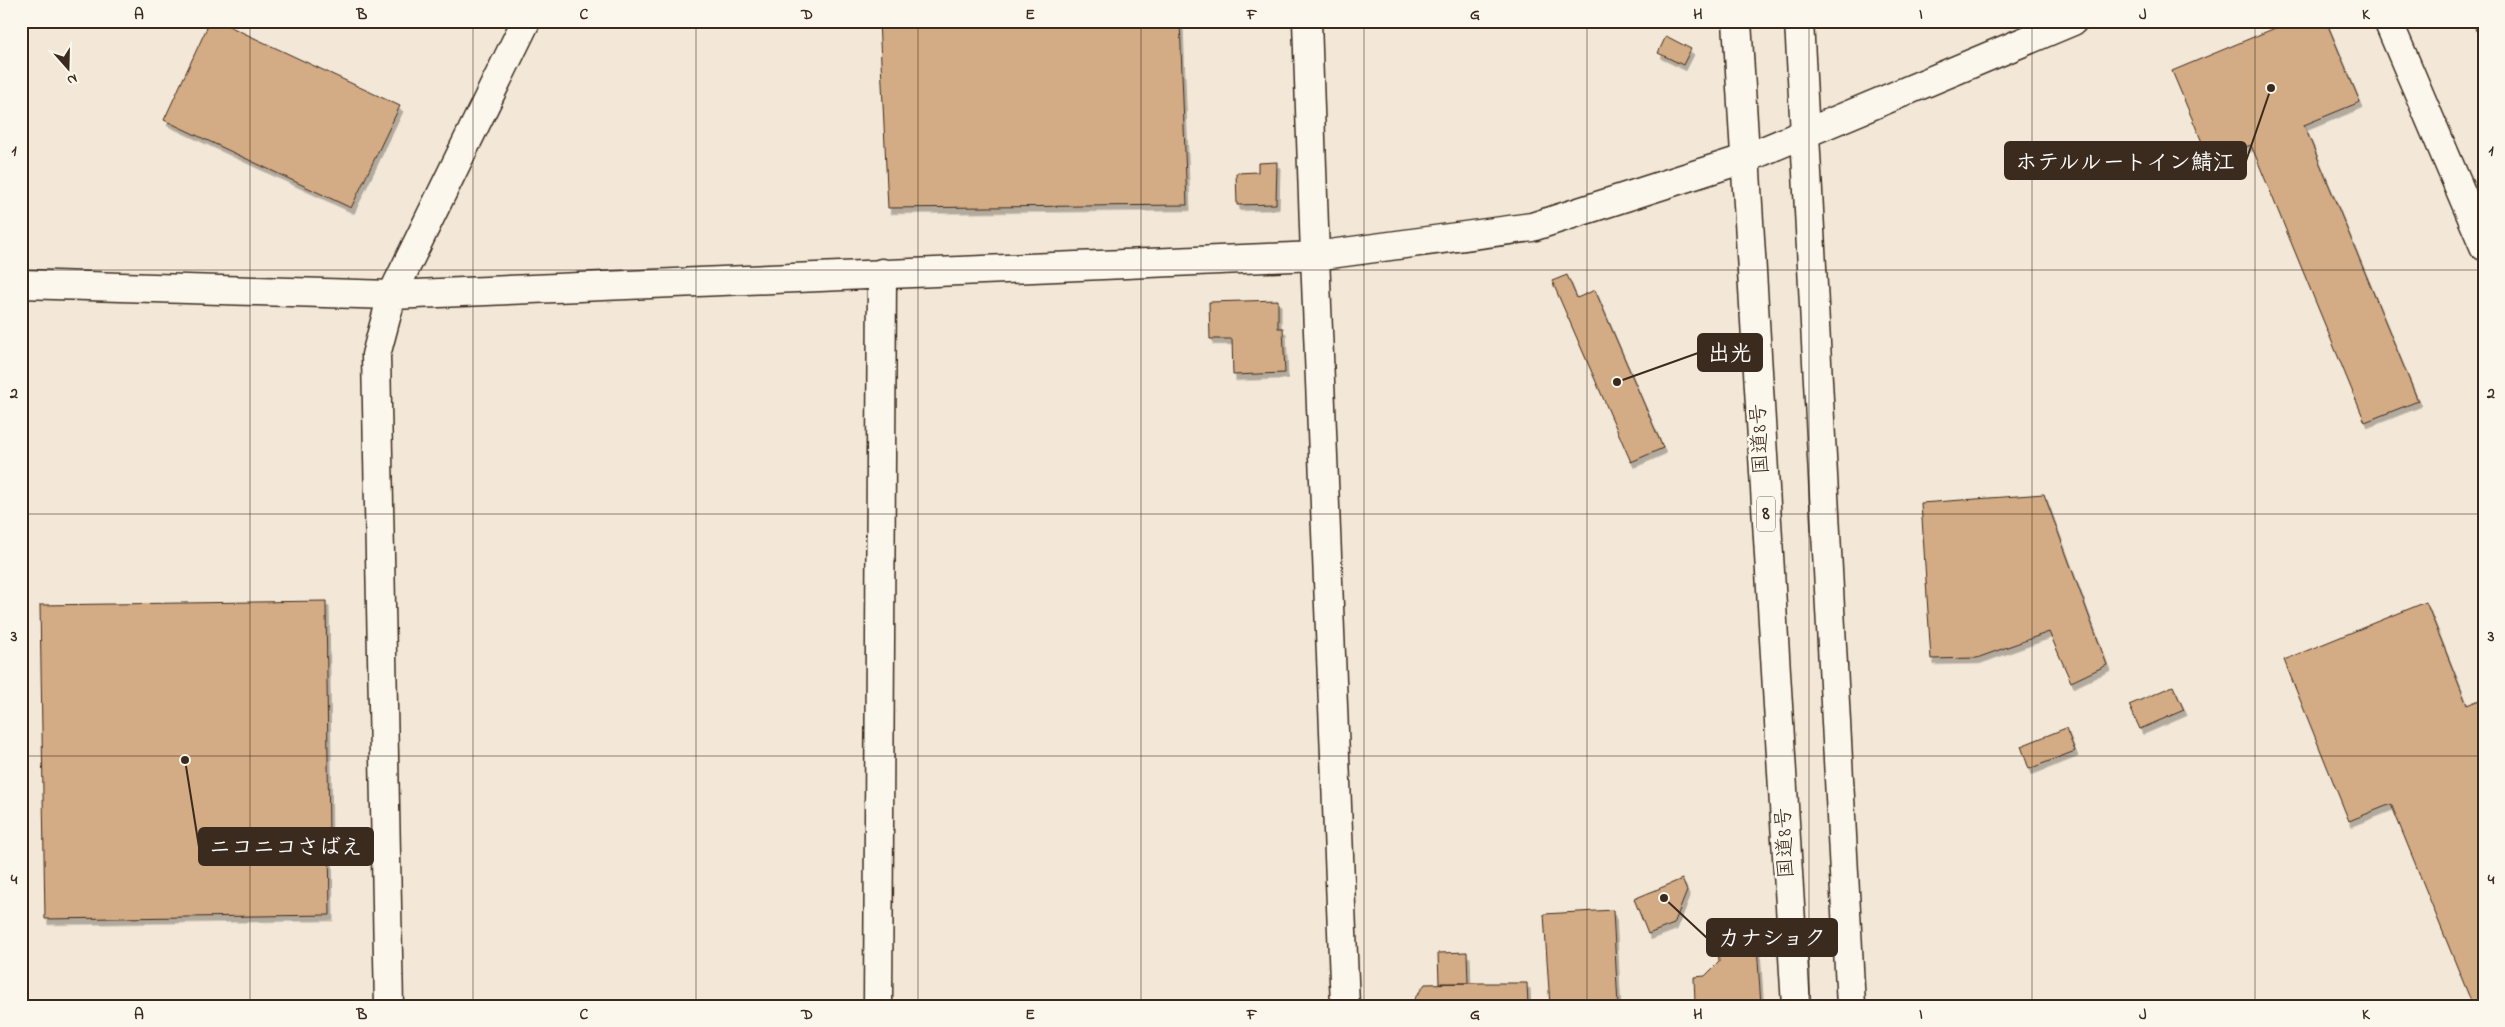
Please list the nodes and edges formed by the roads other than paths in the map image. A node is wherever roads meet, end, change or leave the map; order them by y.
1 (526, 21) edge
2 (1308, 21) edge
3 (1737, 21) edge
4 (1799, 21) edge
5 (2073, 21) edge
6 (2388, 21) edge
7 (1807, 135) junction
8 (1744, 159) junction
9 (2484, 246) edge
10 (1315, 256) junction
11 (882, 273) junction
12 (21, 284) edge
13 (392, 295) junction
14 (389, 1006) edge
15 (878, 1006) edge
16 (1345, 1006) edge
17 (1796, 1006) edge
18 (1851, 1006) edge

1 - 13 main road
2 - 10 main road
3 - 8 main road, 国道8号 / 8
4 - 7 main road
5 - 7 main road
6 - 9 main road
7 - 8 main road
7 - 18 main road
8 - 10 main road
8 - 17 main road, 国道8号 / 8
10 - 11 main road
10 - 16 main road
11 - 13 main road
11 - 15 main road
12 - 13 main road
13 - 14 main road

